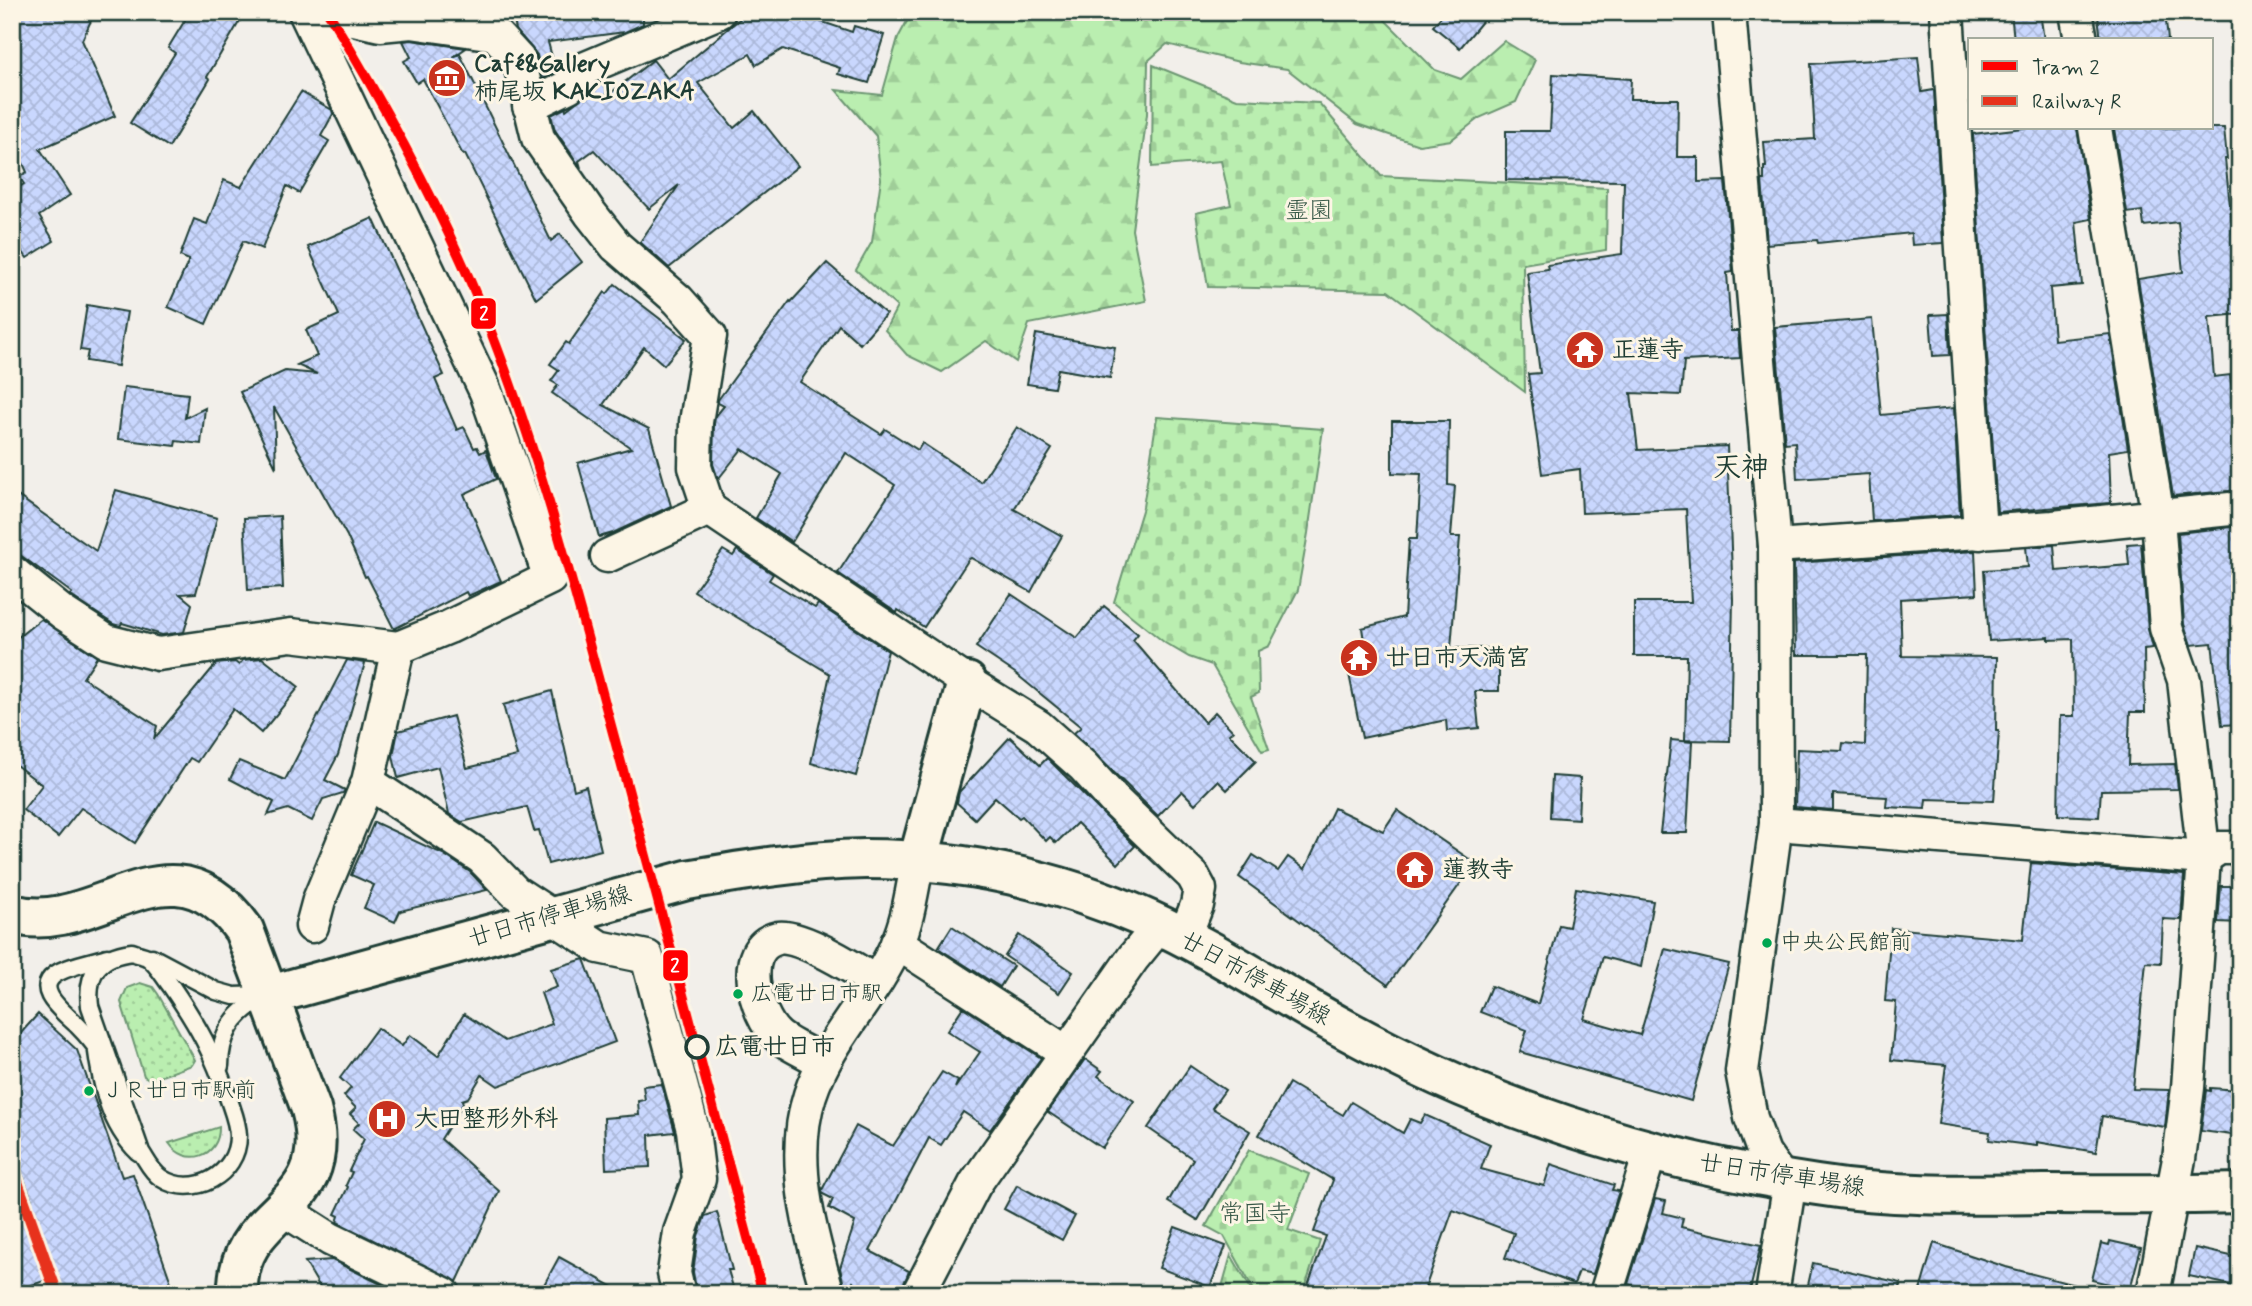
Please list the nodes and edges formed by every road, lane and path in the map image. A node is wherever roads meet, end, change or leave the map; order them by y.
1 (305, 12) edge
2 (322, 12) edge
3 (719, 12) edge
4 (1729, 12) edge
5 (1947, 12) edge
6 (2076, 12) edge
7 (446, 20) edge
8 (2081, 38) edge
9 (529, 106) junction
10 (2095, 130) edge
11 (2240, 508) edge
12 (709, 509) junction
13 (2158, 517) junction
14 (1980, 533) junction
15 (1775, 546) junction
16 (607, 556) dead end
17 (12, 572) edge
18 (398, 648) junction
19 (967, 682) junction
20 (368, 782) junction
21 (1776, 824) junction
22 (2240, 848) edge
23 (2204, 858) junction
24 (918, 861) junction
25 (12, 914) edge
26 (552, 916) junction
27 (312, 926) dead end
28 (1172, 932) junction
29 (897, 943) junction
30 (116, 954) junction
31 (876, 982) junction
32 (270, 995) junction
33 (90, 1006) junction
34 (96, 1046) junction
35 (1066, 1052) junction
36 (824, 1062) junction
37 (117, 1080) junction
38 (224, 1085) junction
39 (1651, 1150) junction
40 (143, 1155) junction
41 (1786, 1180) junction
42 (2240, 1193) edge
43 (2172, 1194) junction
44 (284, 1209) junction
45 (238, 1294) edge
46 (444, 1294) edge
47 (679, 1294) edge
48 (828, 1294) edge
49 (918, 1294) edge
50 (1606, 1294) edge
51 (1772, 1294) edge
52 (2153, 1294) edge

1 - 18 street
2 - 7 street
3 - 9 street
4 - 15 street
5 - 14 street
6 - 8 street
7 - 9 street
9 - 12 street
10 - 13 street
11 - 13 street
12 - 16 street
12 - 19 street
13 - 14 street
13 - 23 street
14 - 15 street
15 - 21 street
17 - 18 street
18 - 20 street
19 - 24 main road
19 - 28 street
20 - 26 street
20 - 27 street
21 - 23 street
21 - 41 street
22 - 23 street
23 - 43 street
24 - 26 main road, 廿日市停車場線
24 - 28 main road, 廿日市停車場線
24 - 29 street
25 - 32 main road
26 - 32 main road, 廿日市停車場線
26 - 47 street
28 - 35 street
28 - 39 main road, 廿日市停車場線
29 - 31 street
29 - 35 street
30 - 32 lane
30 - 33 lane
30 - 34 lane
30 - 38 lane
31 - 36 street
31 - 36 street
32 - 38 lane
32 - 44 main road
33 - 34 lane
33 - 37 lane
34 - 37 lane
34 - 40 lane
35 - 49 street
36 - 48 street
37 - 40 lane
38 - 40 lane
39 - 41 main road, 廿日市停車場線
39 - 50 street
41 - 43 main road, 廿日市停車場線
41 - 51 street
42 - 43 main road, 廿日市停車場線
43 - 52 street
44 - 45 main road
44 - 46 street

